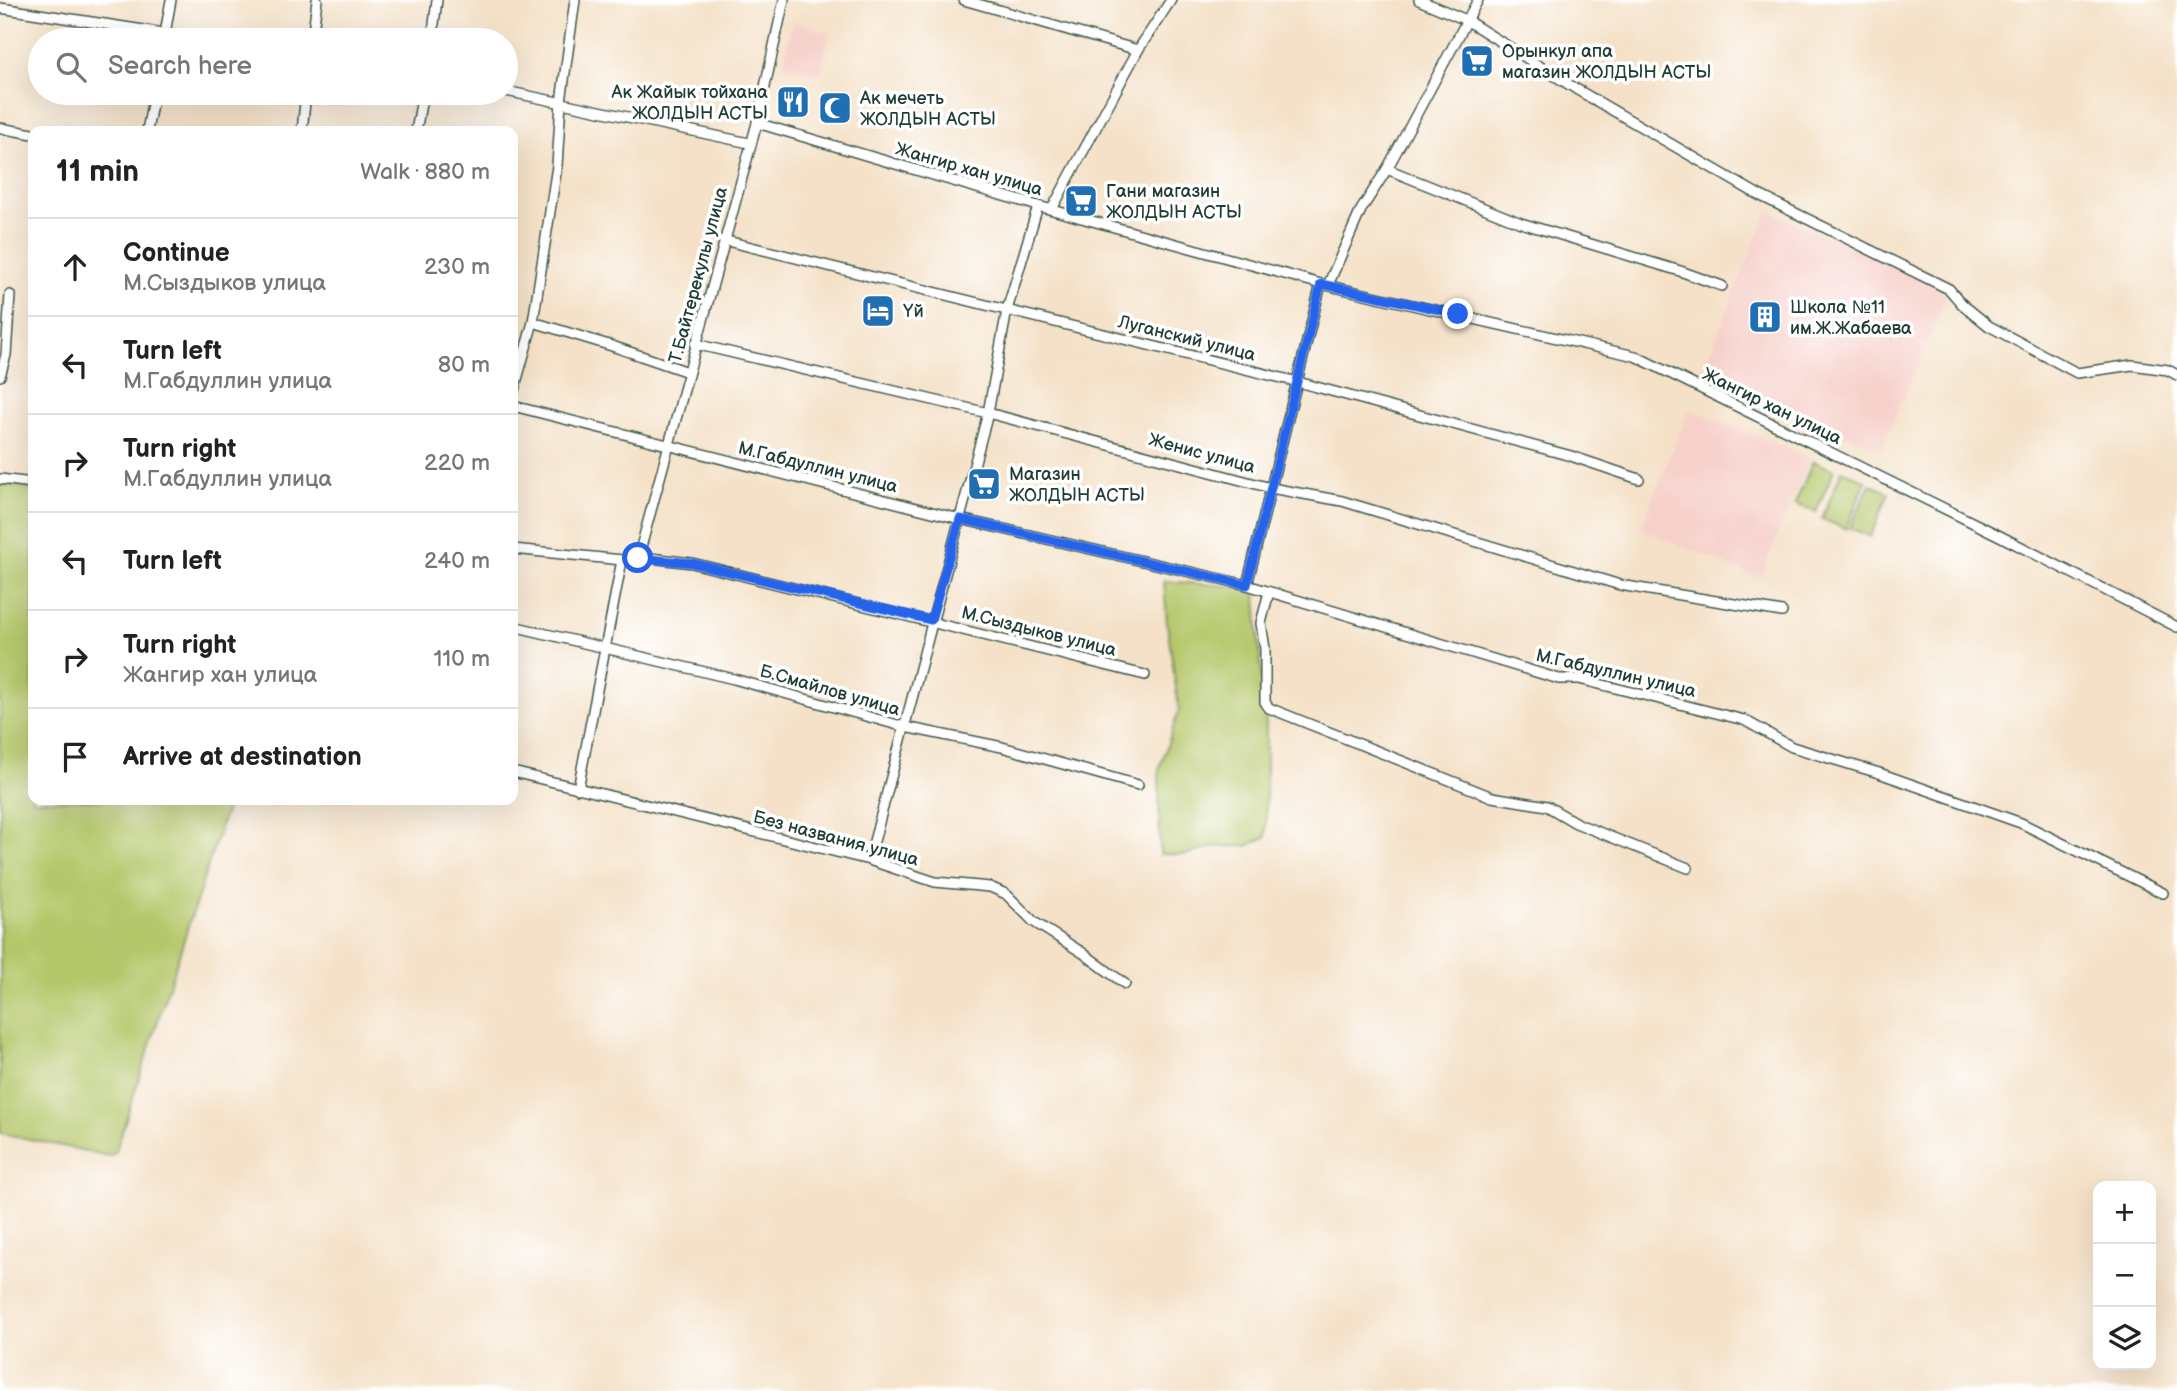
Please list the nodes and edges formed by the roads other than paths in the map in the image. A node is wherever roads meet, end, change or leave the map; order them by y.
1 (171, 0) edge
2 (317, 0) edge
3 (437, 0) edge
4 (575, 0) edge
5 (784, 0) edge
6 (964, 0) edge
7 (1171, 0) edge
8 (1419, 0) edge
9 (1478, 0) edge
10 (0, 8) edge
11 (1466, 20) junction
12 (113, 28) edge
13 (166, 28) edge
14 (314, 28) edge
15 (434, 28) edge
16 (1138, 50) junction
17 (518, 93) edge
18 (561, 102) junction
19 (152, 105) edge
20 (305, 105) edge
21 (421, 105) edge
22 (757, 123) junction
23 (148, 126) edge
24 (303, 126) edge
25 (417, 126) edge
26 (0, 128) edge
27 (28, 133) edge
28 (750, 143) junction
29 (1387, 169) junction
30 (1038, 206) junction
31 (1052, 209) junction
32 (723, 240) junction
33 (1324, 284) junction
34 (1722, 286) dead end
35 (10, 295) dead end
36 (1007, 310) junction
37 (533, 323) junction
38 (695, 344) junction
39 (688, 372) junction
40 (2177, 375) edge
41 (0, 376) edge
42 (518, 376) edge
43 (1298, 382) junction
44 (518, 407) edge
45 (988, 413) junction
46 (669, 446) junction
47 (0, 479) edge
48 (1639, 479) dead end
49 (28, 482) edge
50 (1271, 488) junction
51 (960, 519) junction
52 (518, 550) edge
53 (638, 558) junction
54 (622, 560) junction
55 (1247, 585) junction
56 (1269, 592) junction
57 (1782, 612) dead end
58 (931, 620) junction
59 (518, 627) edge
60 (2177, 627) edge
61 (605, 650) junction
62 (1145, 675) dead end
63 (905, 727) junction
64 (518, 773) edge
65 (1138, 785) dead end
66 (578, 789) junction
67 (869, 860) junction
68 (1688, 867) dead end
69 (2163, 893) dead end
70 (1125, 984) dead end

1 - 13 street
2 - 14 street
3 - 15 street
4 - 18 street
5 - 22 street, Т.Байтерекулы улица
6 - 16 street
7 - 16 street, Жангир хан улица
8 - 11 street
9 - 11 street
10 - 12 street
11 - 29 street
11 - 40 street
16 - 31 street, Жангир хан улица
17 - 18 street
18 - 28 street
18 - 37 street
19 - 23 street
20 - 24 street
21 - 25 street
22 - 28 street, Т.Байтерекулы улица
22 - 30 street, Жангир хан улица
26 - 27 street
28 - 32 street, Т.Байтерекулы улица
29 - 33 street
29 - 34 street
30 - 31 street, Жангир хан улица
30 - 36 street
31 - 33 street, Жангир хан улица
32 - 36 street, Луганский улица
32 - 38 street, Т.Байтерекулы улица
33 - 43 street
33 - 60 street, Жангир хан улица
35 - 41 street
36 - 43 street, Луганский улица
36 - 45 street
37 - 39 street
37 - 42 street
38 - 39 street, Т.Байтерекулы улица
38 - 45 street, Женис улица
39 - 46 street, Т.Байтерекулы улица
43 - 48 street, Луганский улица
43 - 50 street
44 - 46 street, М.Габдуллин улица
45 - 50 street, Женис улица
45 - 51 street
46 - 51 street, М.Габдуллин улица
46 - 53 street, Т.Байтерекулы улица
47 - 49 street
50 - 55 street
50 - 57 street, Женис улица
51 - 55 street, М.Габдуллин улица
51 - 58 street
52 - 54 street, М.Сыздыков улица
53 - 54 street, М.Сыздыков улица
53 - 58 street, М.Сыздыков улица
54 - 61 street
55 - 56 street, М.Габдуллин улица
56 - 68 street
56 - 69 street, М.Габдуллин улица
58 - 62 street, М.Сыздыков улица
58 - 63 street
59 - 61 street, Б.Смайлов улица
61 - 63 street, Б.Смайлов улица
61 - 66 street
63 - 65 street, Б.Смайлов улица
63 - 67 street
64 - 66 street, Без названия улица
66 - 67 street, Без названия улица
67 - 70 street, Без названия улица

